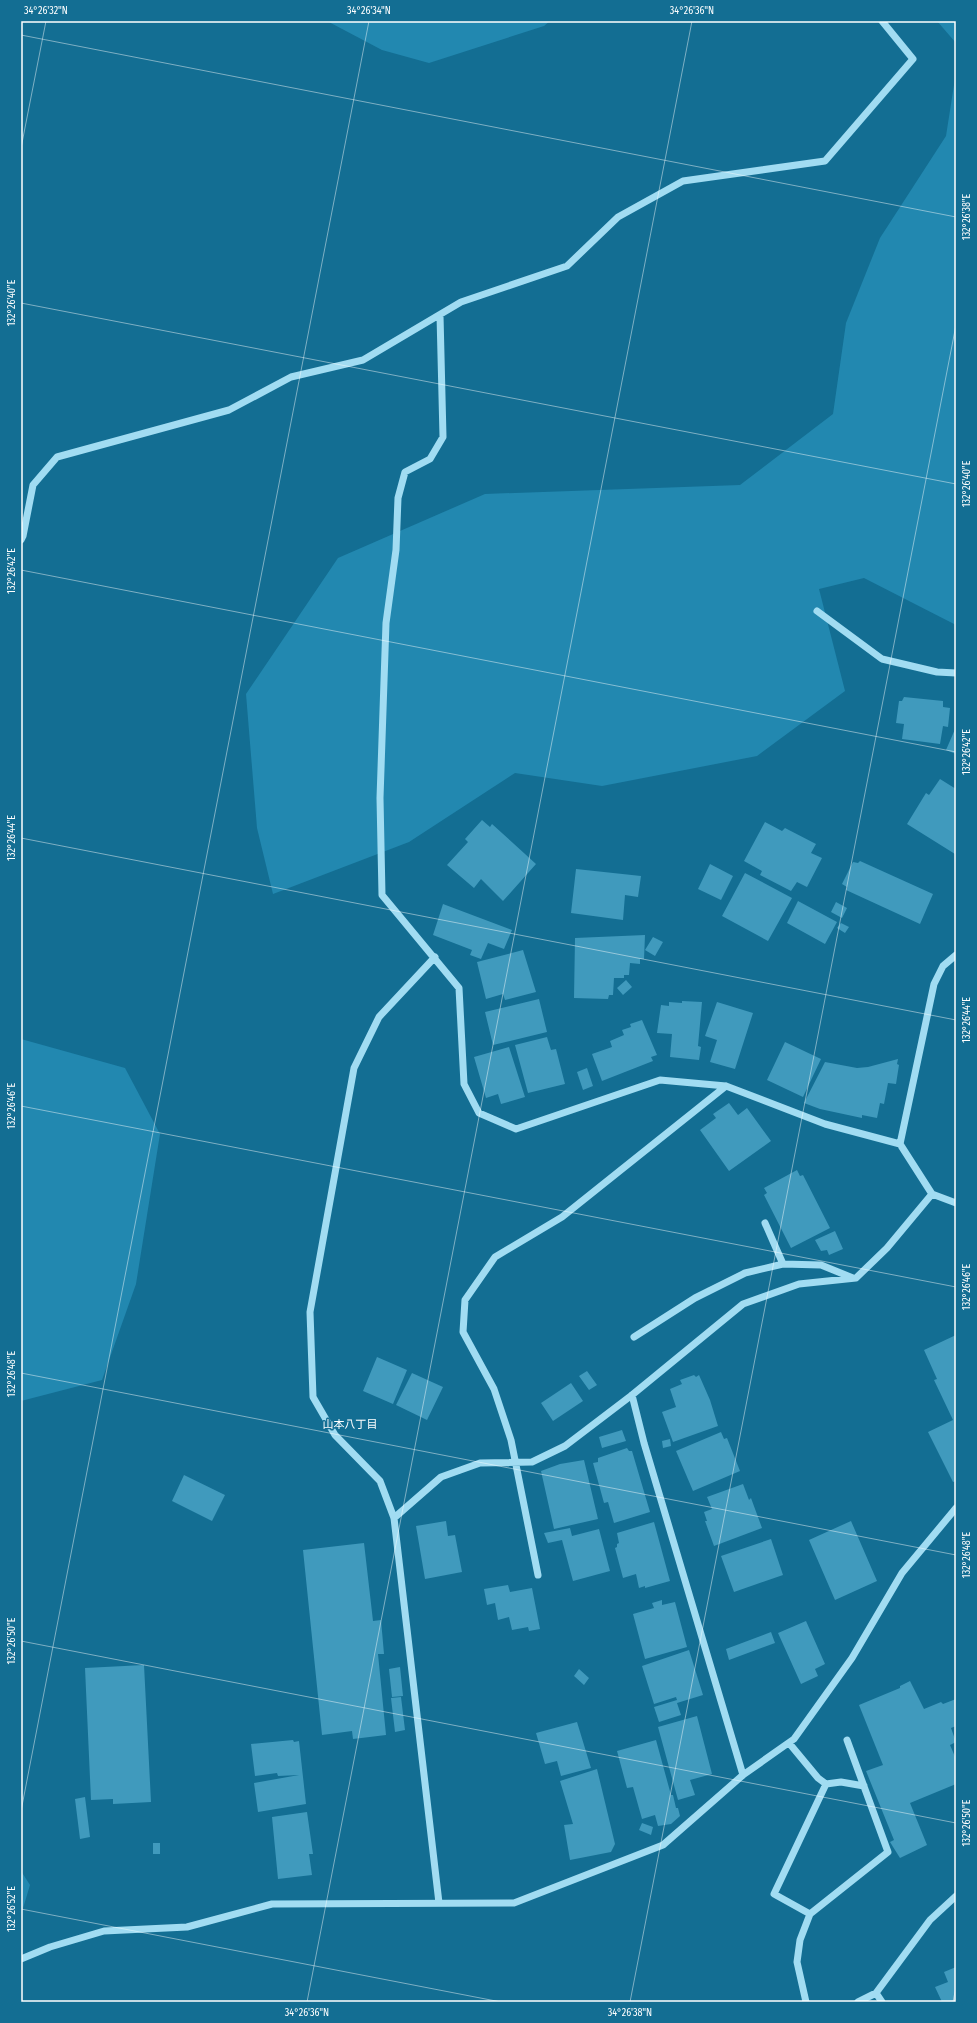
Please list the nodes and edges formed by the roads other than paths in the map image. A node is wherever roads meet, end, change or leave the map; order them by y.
1 (882, 21) edge
2 (440, 315) junction
3 (21, 540) edge
4 (817, 610) dead end
5 (956, 673) edge
6 (956, 955) edge
7 (435, 957) junction
8 (726, 1086) junction
9 (900, 1144) junction
10 (932, 1194) junction
11 (956, 1203) edge
12 (765, 1223) dead end
13 (783, 1264) junction
14 (856, 1278) junction
15 (634, 1337) dead end
16 (632, 1395) junction
17 (514, 1462) junction
18 (956, 1508) edge
19 (394, 1518) junction
20 (538, 1575) dead end
21 (847, 1740) dead end
22 (789, 1743) junction
23 (743, 1775) junction
24 (826, 1784) junction
25 (864, 1786) junction
26 (956, 1896) edge
27 (439, 1903) junction
28 (810, 1914) junction
29 (21, 1959) edge
30 (876, 1993) junction
31 (806, 2002) edge
32 (858, 2002) edge
33 (882, 2002) edge

1 - 2 street
2 - 3 street
2 - 7 street
4 - 5 street
6 - 9 street
7 - 8 street
7 - 19 street
8 - 9 street
8 - 17 street
9 - 10 street
10 - 11 street
10 - 14 street
12 - 13 street
13 - 14 street
13 - 15 street
14 - 16 street
16 - 17 street
16 - 23 street
17 - 19 street
17 - 20 street
18 - 22 street
19 - 27 street
21 - 25 street
22 - 23 street
22 - 24 street
23 - 27 street
24 - 25 street
24 - 28 street
25 - 28 street
26 - 30 street
27 - 29 street
28 - 31 street
30 - 32 street
30 - 33 street

